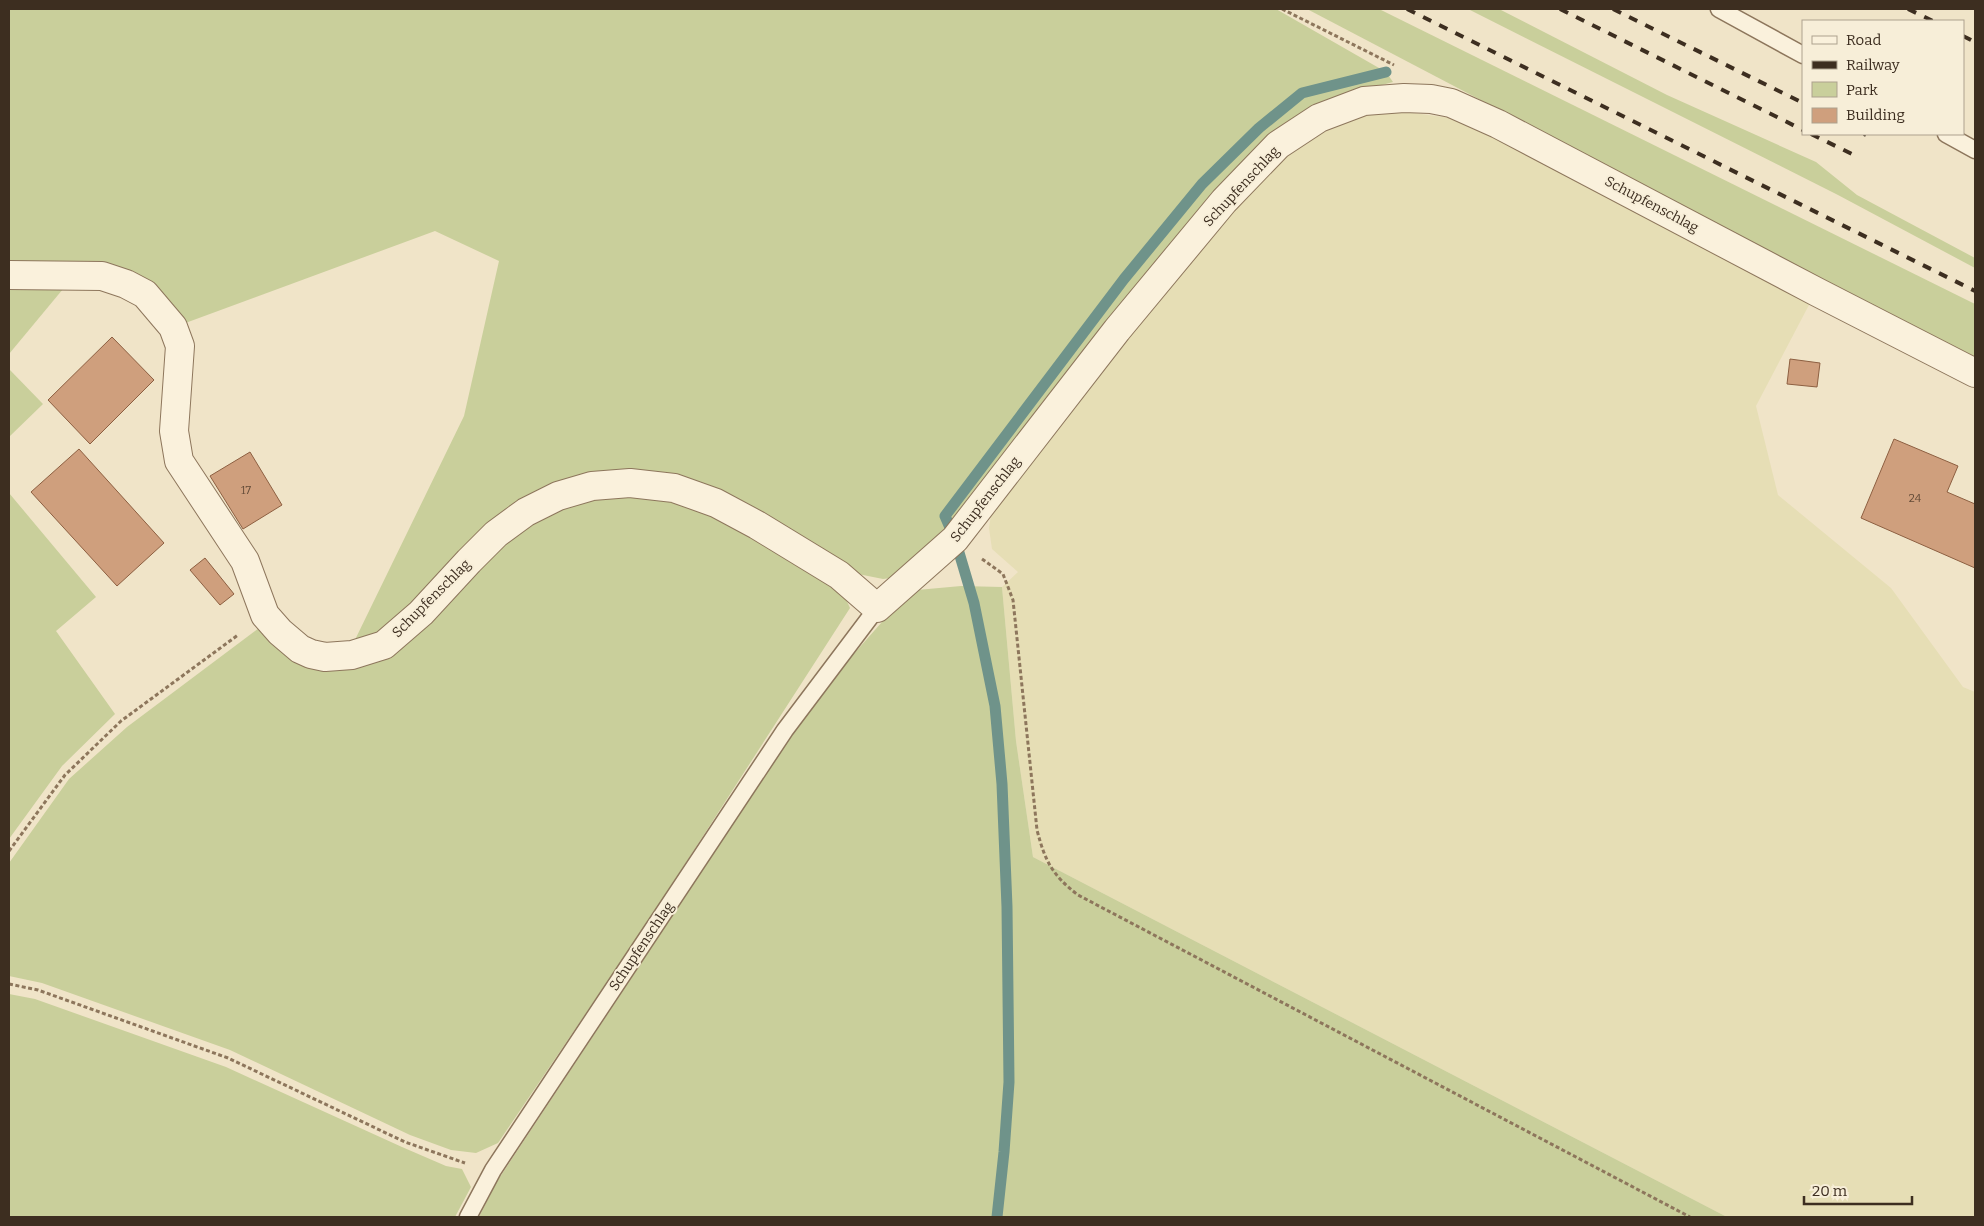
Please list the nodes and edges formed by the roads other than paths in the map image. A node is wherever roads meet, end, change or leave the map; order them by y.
1 (1719, 9) edge
2 (1802, 54) edge
3 (1948, 135) edge
4 (1975, 150) edge
5 (9, 275) edge
6 (1975, 373) edge
7 (877, 608) junction
8 (468, 1217) edge

1 - 2 lane
3 - 4 lane
5 - 7 street, Schupfenschlag
6 - 7 street, Schupfenschlag
7 - 8 lane, Schupfenschlag

